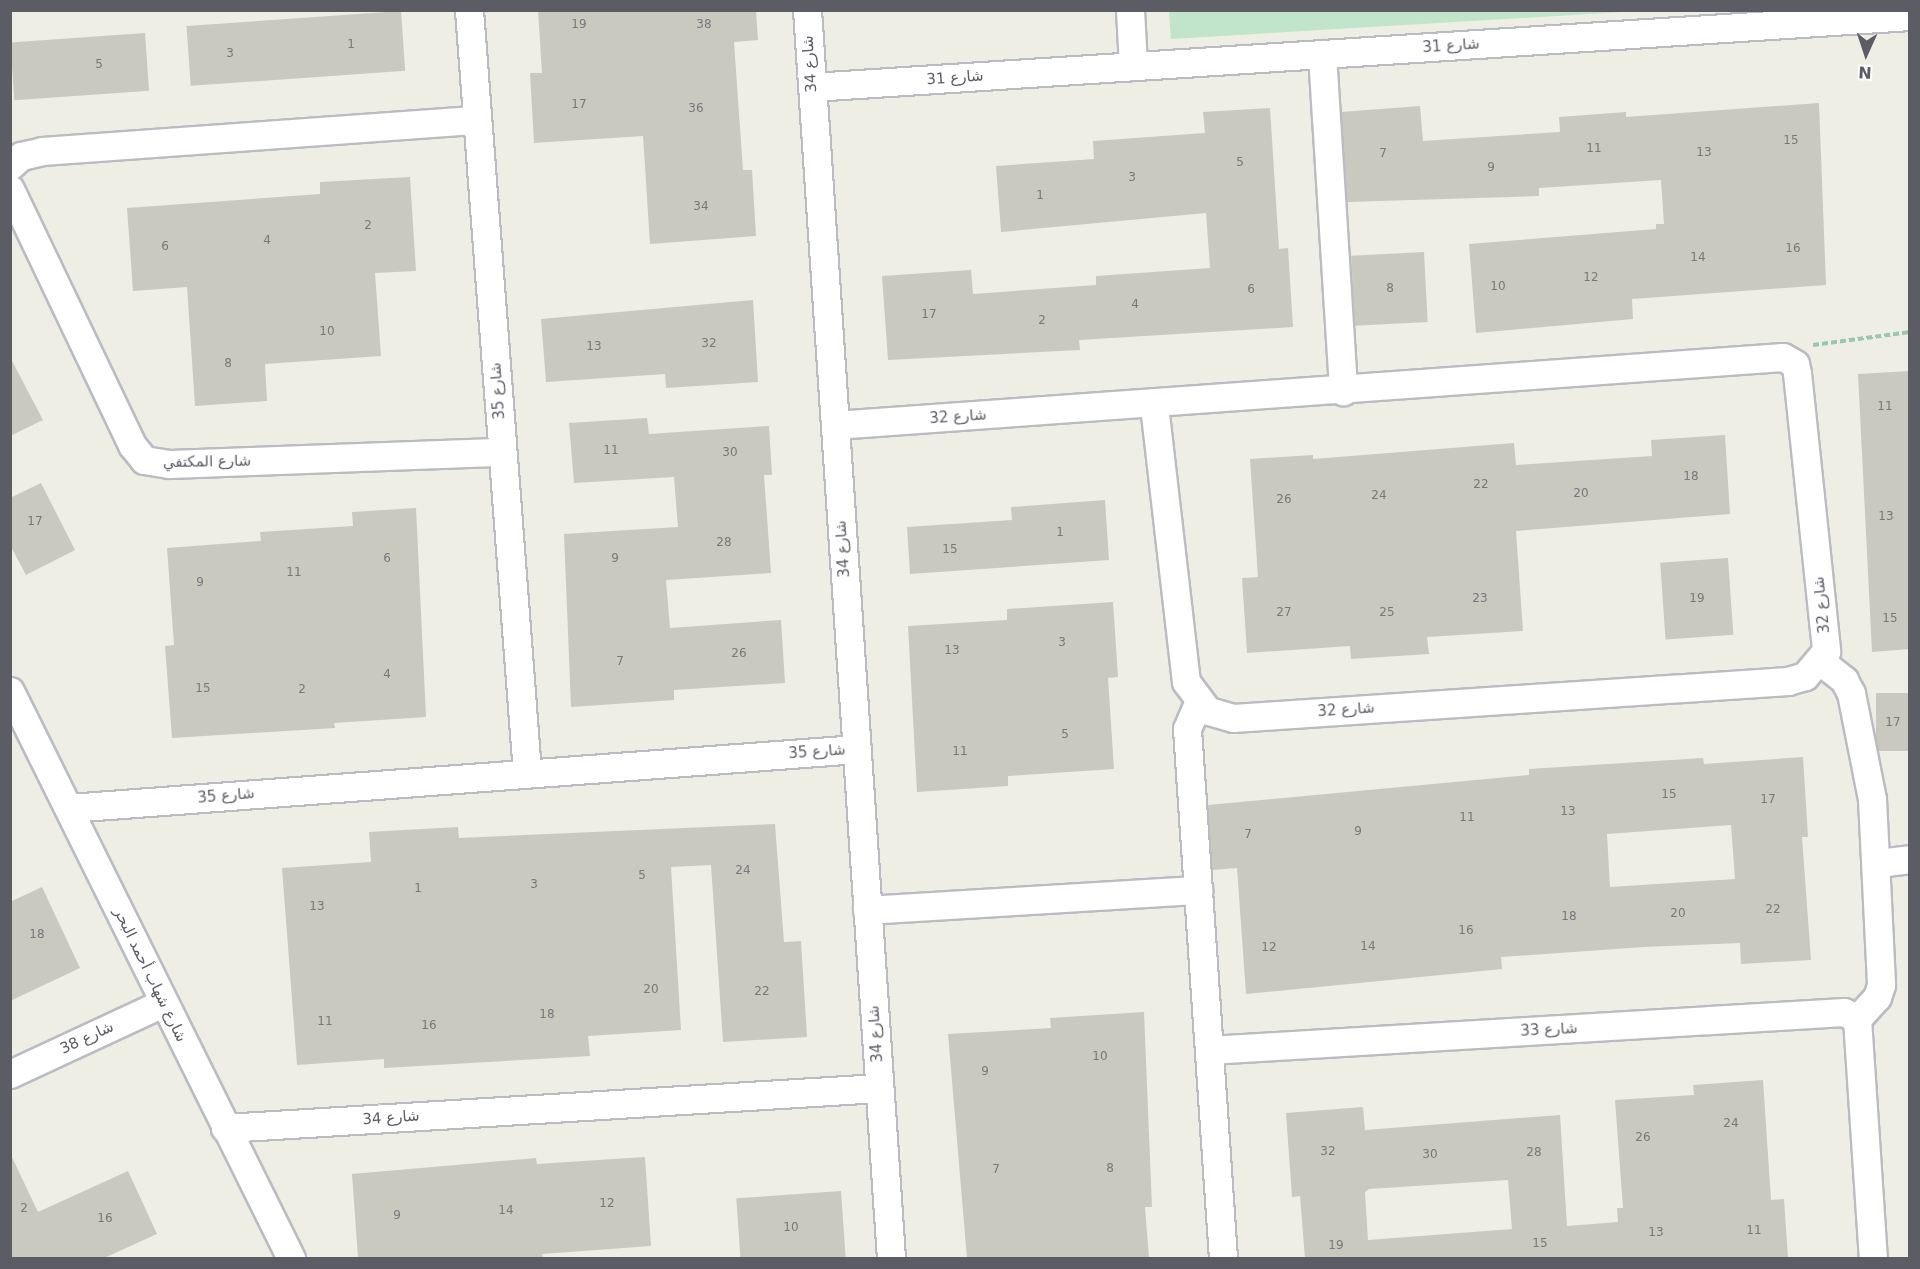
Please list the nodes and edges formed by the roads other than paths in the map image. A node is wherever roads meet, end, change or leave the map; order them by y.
1 (469, 10) edge
2 (807, 10) edge
3 (1130, 10) edge
4 (1910, 16) edge
5 (1768, 18) edge
6 (1322, 54) junction
7 (1133, 66) junction
8 (812, 87) junction
9 (477, 120) junction
10 (10, 166) edge
11 (10, 189) edge
12 (1343, 391) junction
13 (1154, 404) junction
14 (835, 425) junction
15 (502, 452) junction
16 (1820, 661) junction
17 (10, 691) edge
18 (1198, 703) junction
19 (856, 749) junction
20 (526, 771) junction
21 (69, 808) junction
22 (1910, 859) edge
23 (1878, 863) junction
24 (1198, 890) junction
25 (867, 910) junction
26 (163, 1003) junction
27 (1857, 1019) junction
28 (1209, 1050) junction
29 (10, 1074) edge
30 (879, 1088) junction
31 (225, 1128) junction
32 (291, 1258) edge
33 (891, 1258) edge
34 (1223, 1258) edge
35 (1873, 1258) edge

1 - 9 street, شارع 35
2 - 8 street, شارع 34
3 - 7 street
4 - 5 street, شارع 31
5 - 6 street, شارع 31
6 - 7 street, شارع 31
6 - 12 street
7 - 8 street, شارع 31
8 - 14 street, شارع 34
9 - 10 street
9 - 15 street, شارع 35
11 - 15 street, شارع المكتفي
12 - 13 street, شارع 32
12 - 16 street, شارع 32
13 - 14 street, شارع 32
13 - 18 street
14 - 19 street, شارع 34
15 - 20 street, شارع 35
16 - 18 street, شارع 32
16 - 23 street
17 - 21 street, شارع شهاب أحمد البحر
18 - 24 street
19 - 20 street, شارع 35
19 - 25 street, شارع 34
20 - 21 street, شارع 35
21 - 26 street, شارع شهاب أحمد البحر
22 - 23 street
23 - 27 street
24 - 25 street
24 - 28 street
25 - 30 street, شارع 34
26 - 29 street, شارع 38
26 - 31 street, شارع شهاب أحمد البحر
27 - 28 street, شارع 33
27 - 35 street
28 - 34 street
30 - 31 street, شارع 34
30 - 33 street, شارع 34
31 - 32 street, شارع شهاب أحمد البحر

